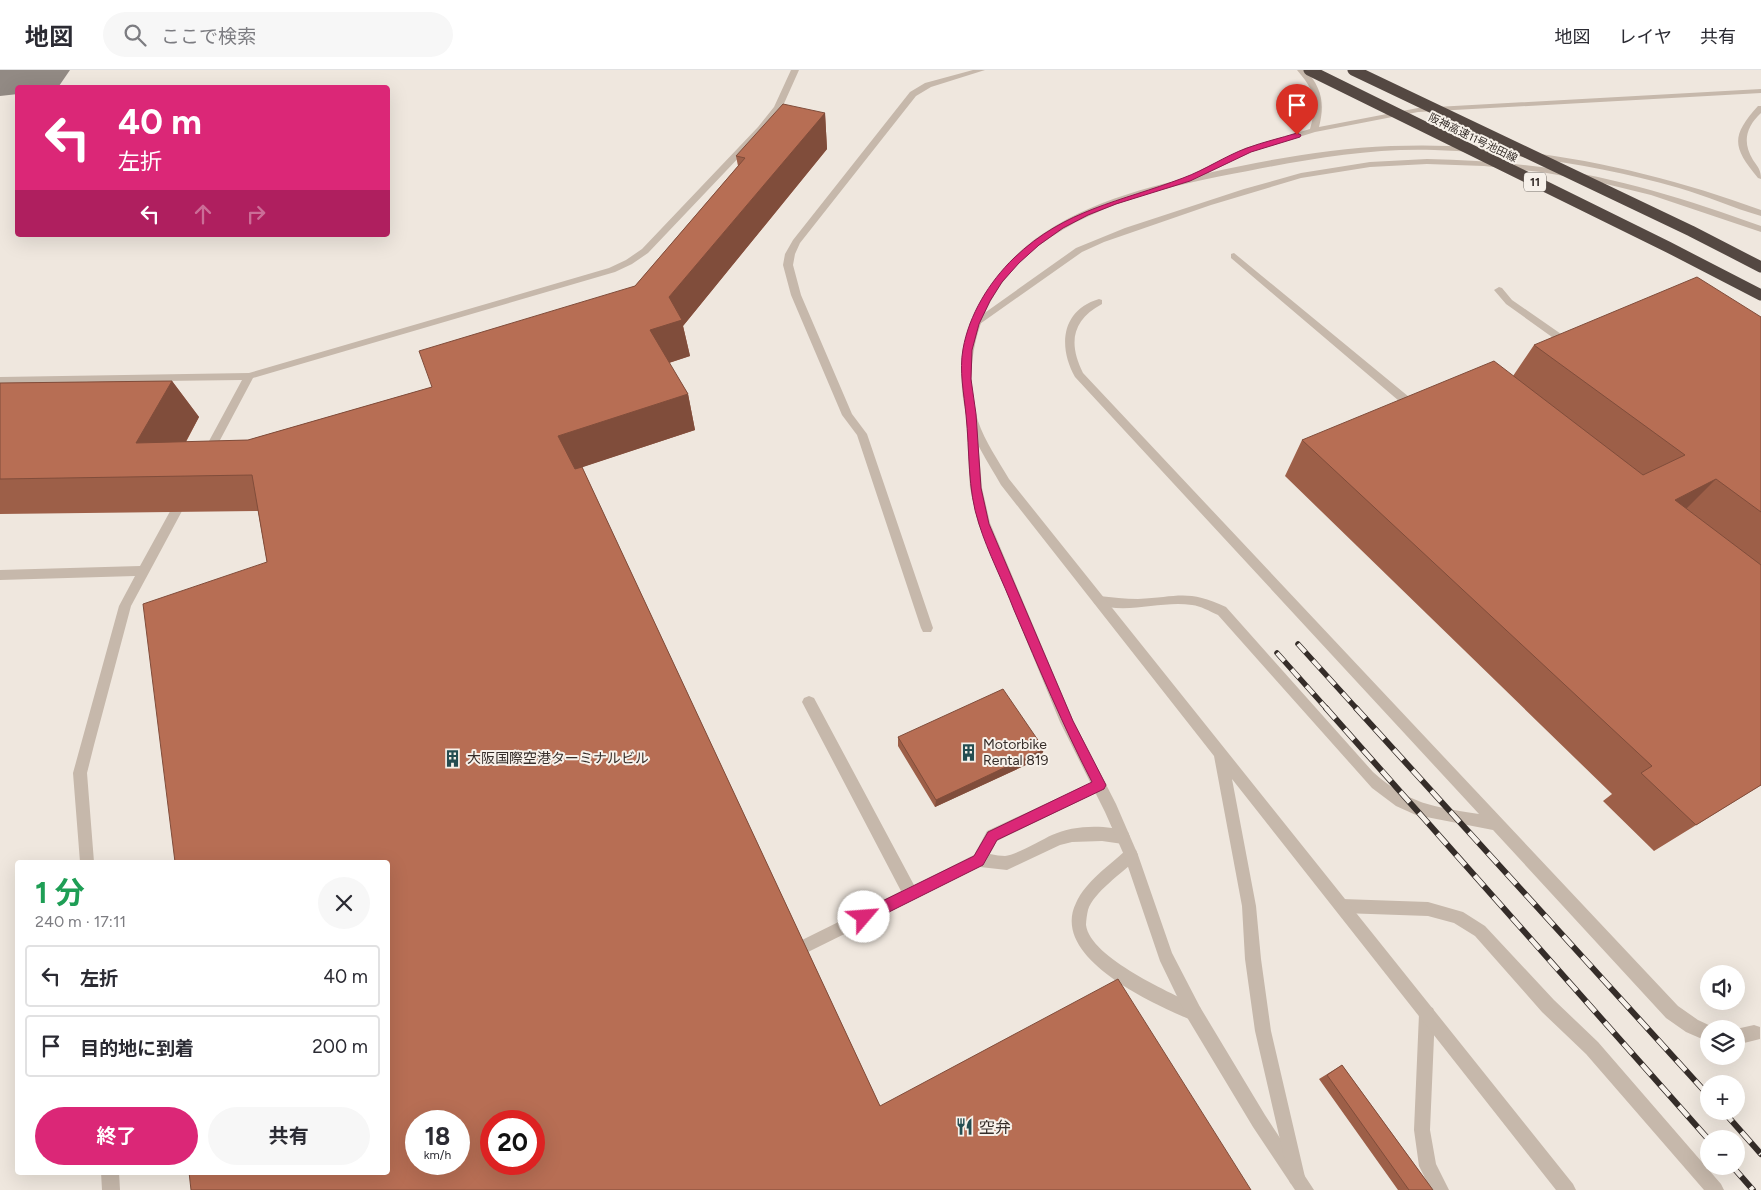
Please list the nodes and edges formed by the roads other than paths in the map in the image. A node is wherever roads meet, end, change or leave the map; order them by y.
1 (795, 70) edge
2 (981, 70) edge
3 (1301, 70) edge
4 (1309, 70) edge
5 (1313, 70) edge
6 (1353, 70) edge
7 (1761, 91) edge
8 (1761, 108) edge
9 (1396, 113) junction
10 (1314, 130) junction
11 (1481, 151) junction
12 (1761, 176) edge
13 (1187, 180) junction
14 (1761, 213) edge
15 (1761, 229) edge
16 (1234, 256) dead end
17 (1761, 267) edge
18 (1499, 290) dead end
19 (1761, 295) edge
20 (1099, 302) dead end
21 (974, 324) junction
22 (1578, 350) edge
23 (249, 376) junction
24 (0, 380) edge
25 (971, 414) junction
26 (1423, 415) edge
27 (204, 461) edge
28 (190, 486) edge
29 (145, 571) junction
30 (0, 575) edge
31 (1099, 601) junction
32 (927, 628) dead end
33 (809, 702) dead end
34 (1220, 752) junction
35 (1099, 785) junction
36 (1496, 824) junction
37 (1123, 837) junction
38 (1131, 855) junction
39 (87, 860) edge
40 (979, 860) junction
41 (912, 894) junction
42 (1342, 906) junction
43 (801, 948) edge
44 (1194, 1013) junction
45 (1427, 1014) junction
46 (1700, 1030) edge
47 (1754, 1033) dead end
48 (1745, 1035) edge
49 (110, 1175) edge
50 (1300, 1183) edge
51 (111, 1190) edge
52 (1440, 1190) edge
53 (1567, 1190) edge
54 (1715, 1190) edge

1 - 23 street
2 - 32 street
3 - 10 street
4 - 19 highway, 阪神高速11号池田線 / 11, bridge
5 - 9 street
6 - 17 highway, 阪神高速11号池田線 / 11, bridge
7 - 9 street
8 - 12 street
9 - 10 street
9 - 11 street
10 - 13 street
11 - 13 street
11 - 14 street
13 - 21 street
15 - 21 street
16 - 26 street
18 - 22 street
20 - 36 street
21 - 25 street
23 - 24 street
23 - 27 street
25 - 31 street
25 - 35 street
28 - 29 street
29 - 30 street
29 - 39 street
31 - 34 street
31 - 36 street
33 - 41 street
34 - 42 street
34 - 50 street
35 - 37 street
35 - 40 street
36 - 46 street
37 - 38 street
37 - 40 street
38 - 44 street
38 - 44 street
40 - 41 street
41 - 43 street
42 - 45 street
42 - 54 street
44 - 50 street
45 - 52 street
45 - 53 street
47 - 48 street
49 - 51 street

